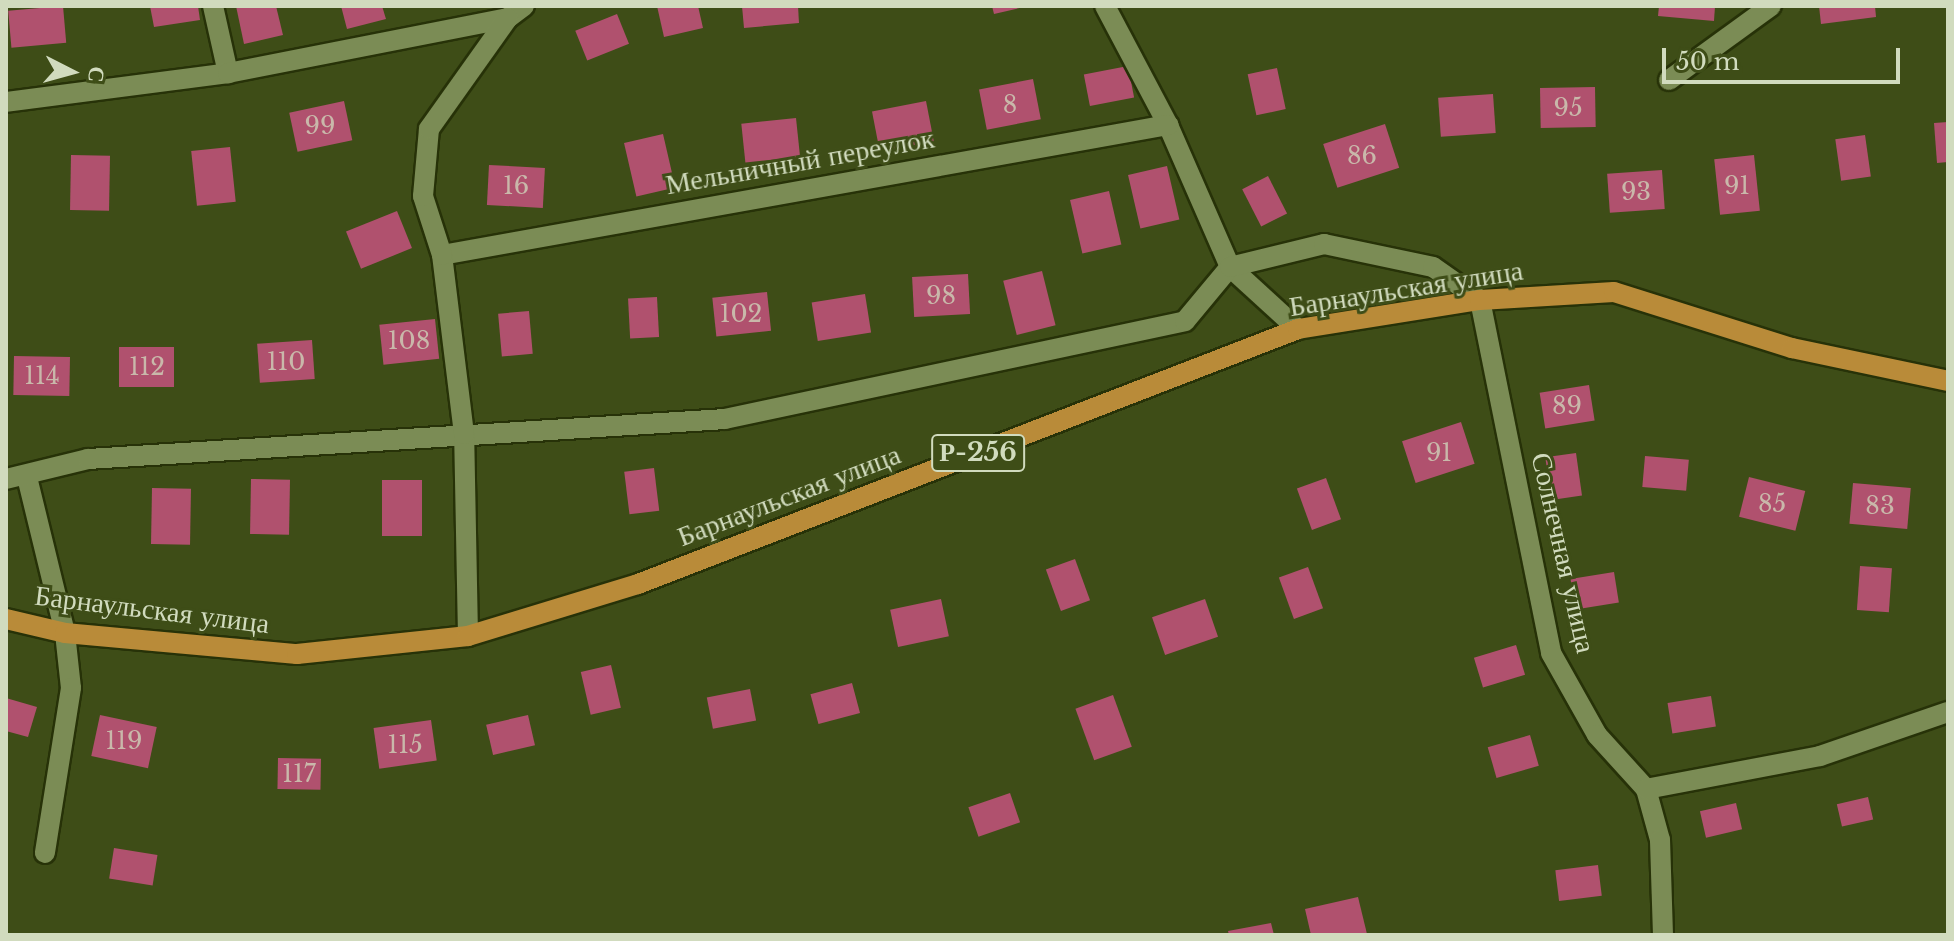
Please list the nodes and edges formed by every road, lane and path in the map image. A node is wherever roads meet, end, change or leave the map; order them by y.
1 (213, 6) edge
2 (1105, 6) edge
3 (1771, 6) edge
4 (516, 12) edge
5 (228, 73) junction
6 (1669, 80) dead end
7 (6, 102) edge
8 (1168, 125) junction
9 (442, 255) junction
10 (1230, 267) junction
11 (1480, 300) junction
12 (1298, 329) junction
13 (1948, 381) edge
14 (464, 434) junction
15 (27, 477) junction
16 (6, 479) edge
17 (6, 619) edge
18 (65, 633) junction
19 (468, 636) junction
20 (1948, 712) edge
21 (1646, 789) junction
22 (45, 853) dead end
23 (1663, 935) edge

1 - 5 street
2 - 8 street
3 - 6 street
4 - 5 street
4 - 9 street
5 - 7 street
8 - 9 street, Мельничный переулок
8 - 10 street
9 - 14 street
10 - 11 street
10 - 12 street
10 - 14 street
11 - 12 main road, Барнаульская улица / Р-256
11 - 13 main road, Барнаульская улица / Р-256
11 - 21 street, Солнечная улица
12 - 19 main road, Барнаульская улица / Р-256
14 - 15 street
14 - 19 street
15 - 16 street
15 - 18 street
17 - 18 main road, Барнаульская улица / Р-256
18 - 19 main road, Барнаульская улица / Р-256
18 - 22 street
20 - 21 street
21 - 23 street, Солнечная улица

